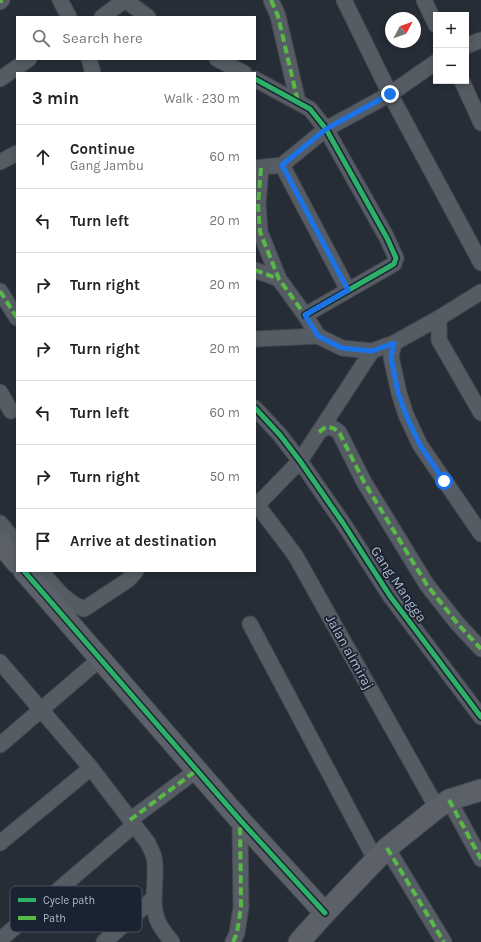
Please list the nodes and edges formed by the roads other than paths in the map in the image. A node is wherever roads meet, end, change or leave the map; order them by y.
1 (2, 0) edge
2 (60, 0) edge
3 (125, 0) edge
4 (271, 0) edge
5 (344, 0) edge
6 (424, 0) edge
7 (0, 2) edge
8 (68, 16) edge
9 (103, 16) edge
10 (147, 16) edge
11 (433, 19) edge
12 (481, 40) edge
13 (469, 45) edge
14 (28, 60) edge
15 (89, 60) edge
16 (219, 60) edge
17 (433, 64) edge
18 (93, 72) edge
19 (242, 72) edge
20 (0, 79) edge
21 (256, 80) edge
22 (463, 84) edge
23 (390, 94) junction
24 (298, 102) junction
25 (481, 123) edge
26 (326, 129) junction
27 (16, 154) edge
28 (0, 162) edge
29 (282, 165) junction
30 (258, 168) edge
31 (481, 263) edge
32 (256, 270) edge
33 (279, 279) junction
34 (348, 290) junction
35 (0, 291) edge
36 (481, 292) edge
37 (305, 315) junction
38 (16, 316) edge
39 (439, 318) junction
40 (318, 336) junction
41 (256, 340) edge
42 (394, 343) junction
43 (372, 351) junction
44 (0, 392) edge
45 (256, 409) edge
46 (11, 411) dead end
47 (481, 414) edge
48 (318, 432) junction
49 (300, 461) junction
50 (256, 503) edge
51 (0, 523) edge
52 (481, 534) edge
53 (16, 542) edge
54 (0, 543) edge
55 (16, 562) edge
56 (25, 572) edge
57 (42, 572) edge
58 (135, 572) edge
59 (250, 624) dead end
60 (481, 649) edge
61 (100, 659) junction
62 (0, 662) edge
63 (42, 709) junction
64 (481, 717) edge
65 (0, 745) edge
66 (90, 768) junction
67 (197, 770) junction
68 (481, 790) edge
69 (443, 804) junction
70 (240, 820) junction
71 (132, 823) junction
72 (0, 843) edge
73 (381, 854) junction
74 (481, 859) edge
75 (61, 886) edge
76 (154, 898) junction
77 (142, 909) edge
78 (325, 913) junction
79 (10, 931) edge
80 (115, 932) edge
81 (0, 940) edge
82 (104, 942) edge
83 (172, 942) edge
84 (233, 942) edge
85 (299, 942) edge
86 (444, 942) edge

1 - 7 street
2 - 8 street
3 - 9 street
3 - 10 street
4 - 24 street
5 - 23 street
6 - 11 street
12 - 13 street
14 - 20 street
15 - 18 street
16 - 19 street
17 - 23 street
21 - 24 street
22 - 25 street
23 - 26 street
23 - 31 street
24 - 26 street
26 - 29 street
26 - 34 street
27 - 28 street
29 - 30 street
29 - 34 street
30 - 33 street
32 - 33 street
33 - 37 street
34 - 37 street
35 - 38 street
36 - 39 street
37 - 40 street
39 - 42 street
39 - 47 street
40 - 41 street
40 - 43 street
42 - 43 street
42 - 52 street
43 - 48 street
44 - 46 street
45 - 49 street, Gang Mangga
48 - 49 street
48 - 60 street
49 - 50 street
49 - 64 street, Gang Mangga
50 - 69 street, Jalan almiraj
51 - 53 street
54 - 55 street
56 - 61 street
57 - 58 street
59 - 73 street
61 - 63 street
61 - 67 street
62 - 63 street
63 - 65 street
63 - 66 street
66 - 71 street
66 - 72 street
67 - 70 street
67 - 71 street
68 - 69 street
69 - 73 street
69 - 74 street, Jalan almiraj
70 - 78 street
70 - 84 street
71 - 75 street
71 - 76 street
73 - 78 street
73 - 86 street
76 - 77 street
76 - 83 street
78 - 85 street
79 - 81 street
80 - 82 street

